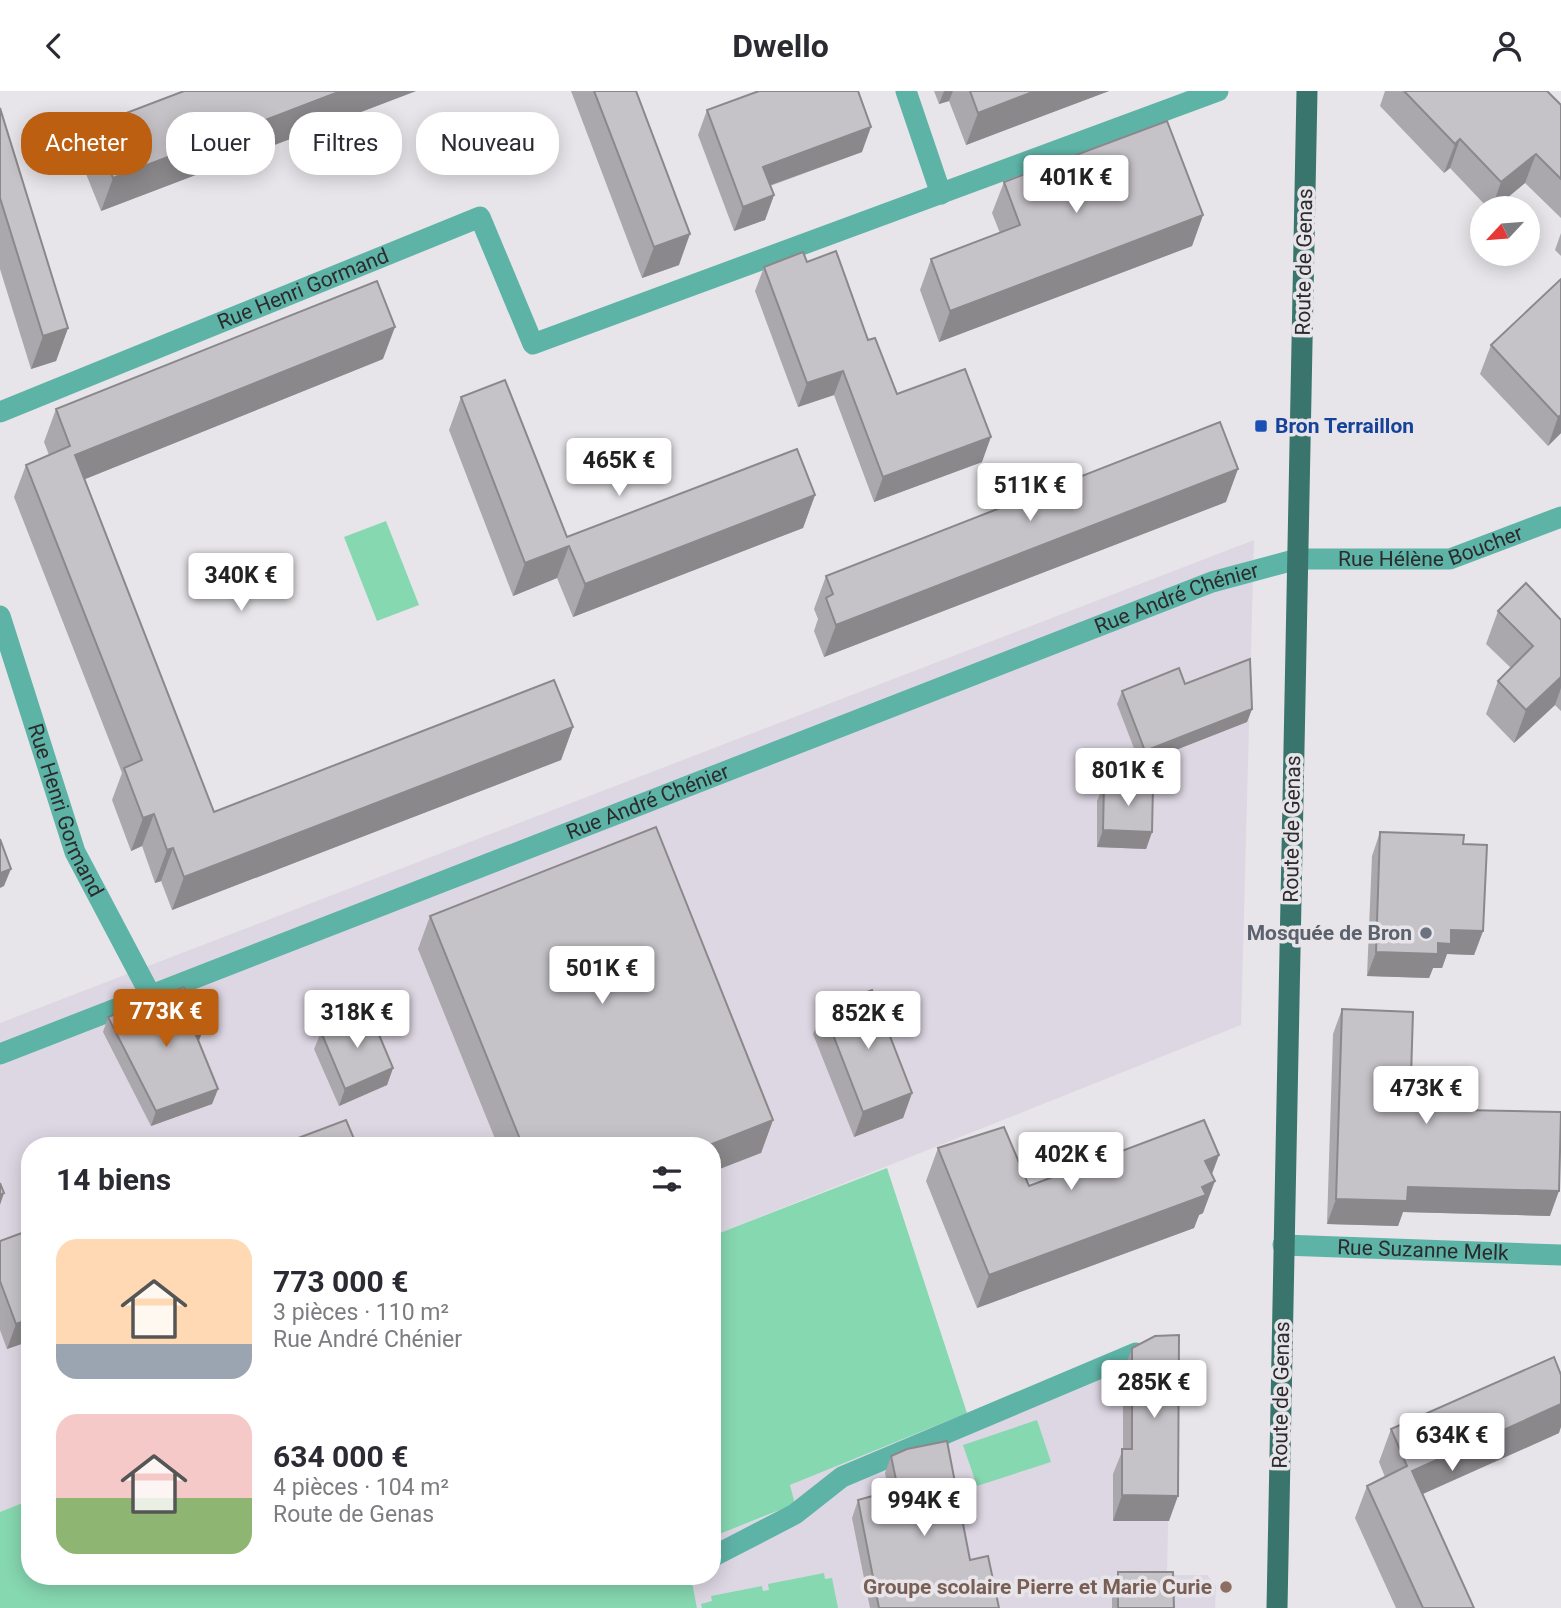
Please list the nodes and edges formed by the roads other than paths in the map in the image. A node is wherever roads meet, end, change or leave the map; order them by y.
1 (905, 91) edge
2 (1218, 91) edge
3 (1307, 91) edge
4 (941, 194) junction
5 (0, 412) edge
6 (1561, 517) edge
7 (1298, 559) junction
8 (0, 616) edge
9 (150, 994) junction
10 (0, 1054) edge
11 (1283, 1245) junction
12 (1561, 1255) edge
13 (1136, 1353) edge
14 (721, 1552) edge
15 (1277, 1608) edge

1 - 4 street
2 - 4 street
3 - 7 main road, Route de Genas
4 - 5 street, Rue Henri Gormand
6 - 7 street, Rue Hélène Boucher
7 - 9 street, Rue André Chénier
7 - 11 main road, Route de Genas
8 - 9 street, Rue Henri Gormand
9 - 10 street, Rue André Chénier
11 - 12 street, Rue Suzanne Melk
11 - 15 main road, Route de Genas
13 - 14 street

